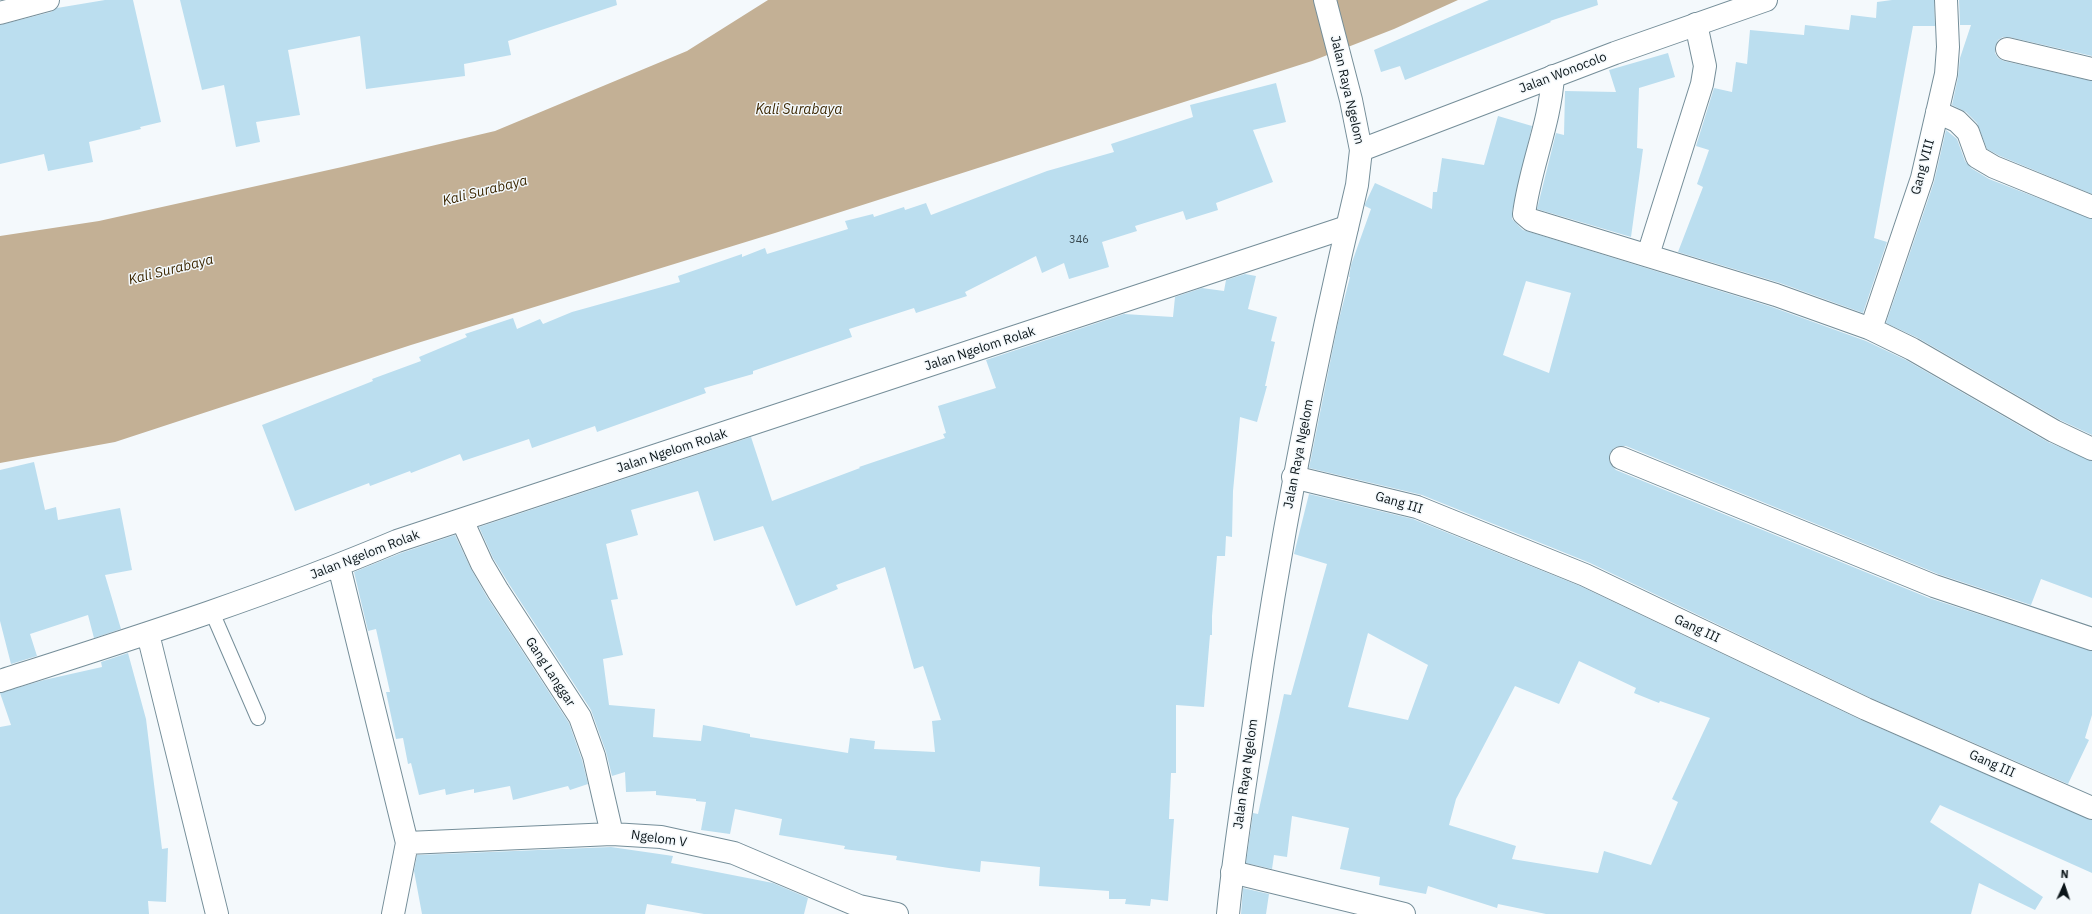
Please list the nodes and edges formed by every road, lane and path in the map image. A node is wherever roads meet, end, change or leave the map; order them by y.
1 (48, 0) edge
2 (1325, 0) edge
3 (1766, 0) edge
4 (1946, 0) edge
5 (0, 13) edge
6 (1696, 24) junction
7 (2007, 49) dead end
8 (2092, 69) edge
9 (1554, 76) junction
10 (1937, 112) junction
11 (1361, 150) junction
12 (2092, 207) edge
13 (1347, 227) junction
14 (1648, 255) junction
15 (1872, 329) junction
16 (2092, 449) edge
17 (1621, 458) dead end
18 (1294, 477) junction
19 (462, 520) junction
20 (339, 566) junction
21 (212, 612) junction
22 (148, 634) junction
23 (2092, 639) edge
24 (0, 681) edge
25 (258, 718) dead end
26 (2092, 808) edge
27 (612, 834) junction
28 (407, 843) junction
29 (1232, 872) junction
30 (217, 914) edge
31 (393, 914) edge
32 (897, 914) edge
33 (1228, 914) edge
34 (1404, 914) edge

1 - 5 street
2 - 11 street, Jalan Raya Ngelom
3 - 6 street, Jalan Wonocolo
4 - 10 street, Gang VIII
6 - 9 street, Jalan Wonocolo
6 - 14 street
7 - 8 street
9 - 11 street, Jalan Wonocolo
9 - 14 street
10 - 12 street
10 - 15 street, Gang VIII
11 - 13 street, Jalan Raya Ngelom
13 - 18 street, Jalan Raya Ngelom
13 - 19 street, Jalan Ngelom Rolak
14 - 15 street
15 - 16 street
17 - 23 street
18 - 26 street, Gang III
18 - 29 street, Jalan Raya Ngelom
19 - 20 street, Jalan Ngelom Rolak
19 - 27 street, Gang Langgar
20 - 21 street, Jalan Ngelom Rolak
20 - 28 street
21 - 22 street, Jalan Ngelom Rolak
21 - 25 lane
22 - 24 street, Jalan Ngelom Rolak
22 - 30 street
27 - 28 street, Ngelom V
27 - 32 street, Ngelom V
28 - 31 street
29 - 33 street, Jalan Raya Ngelom
29 - 34 street

